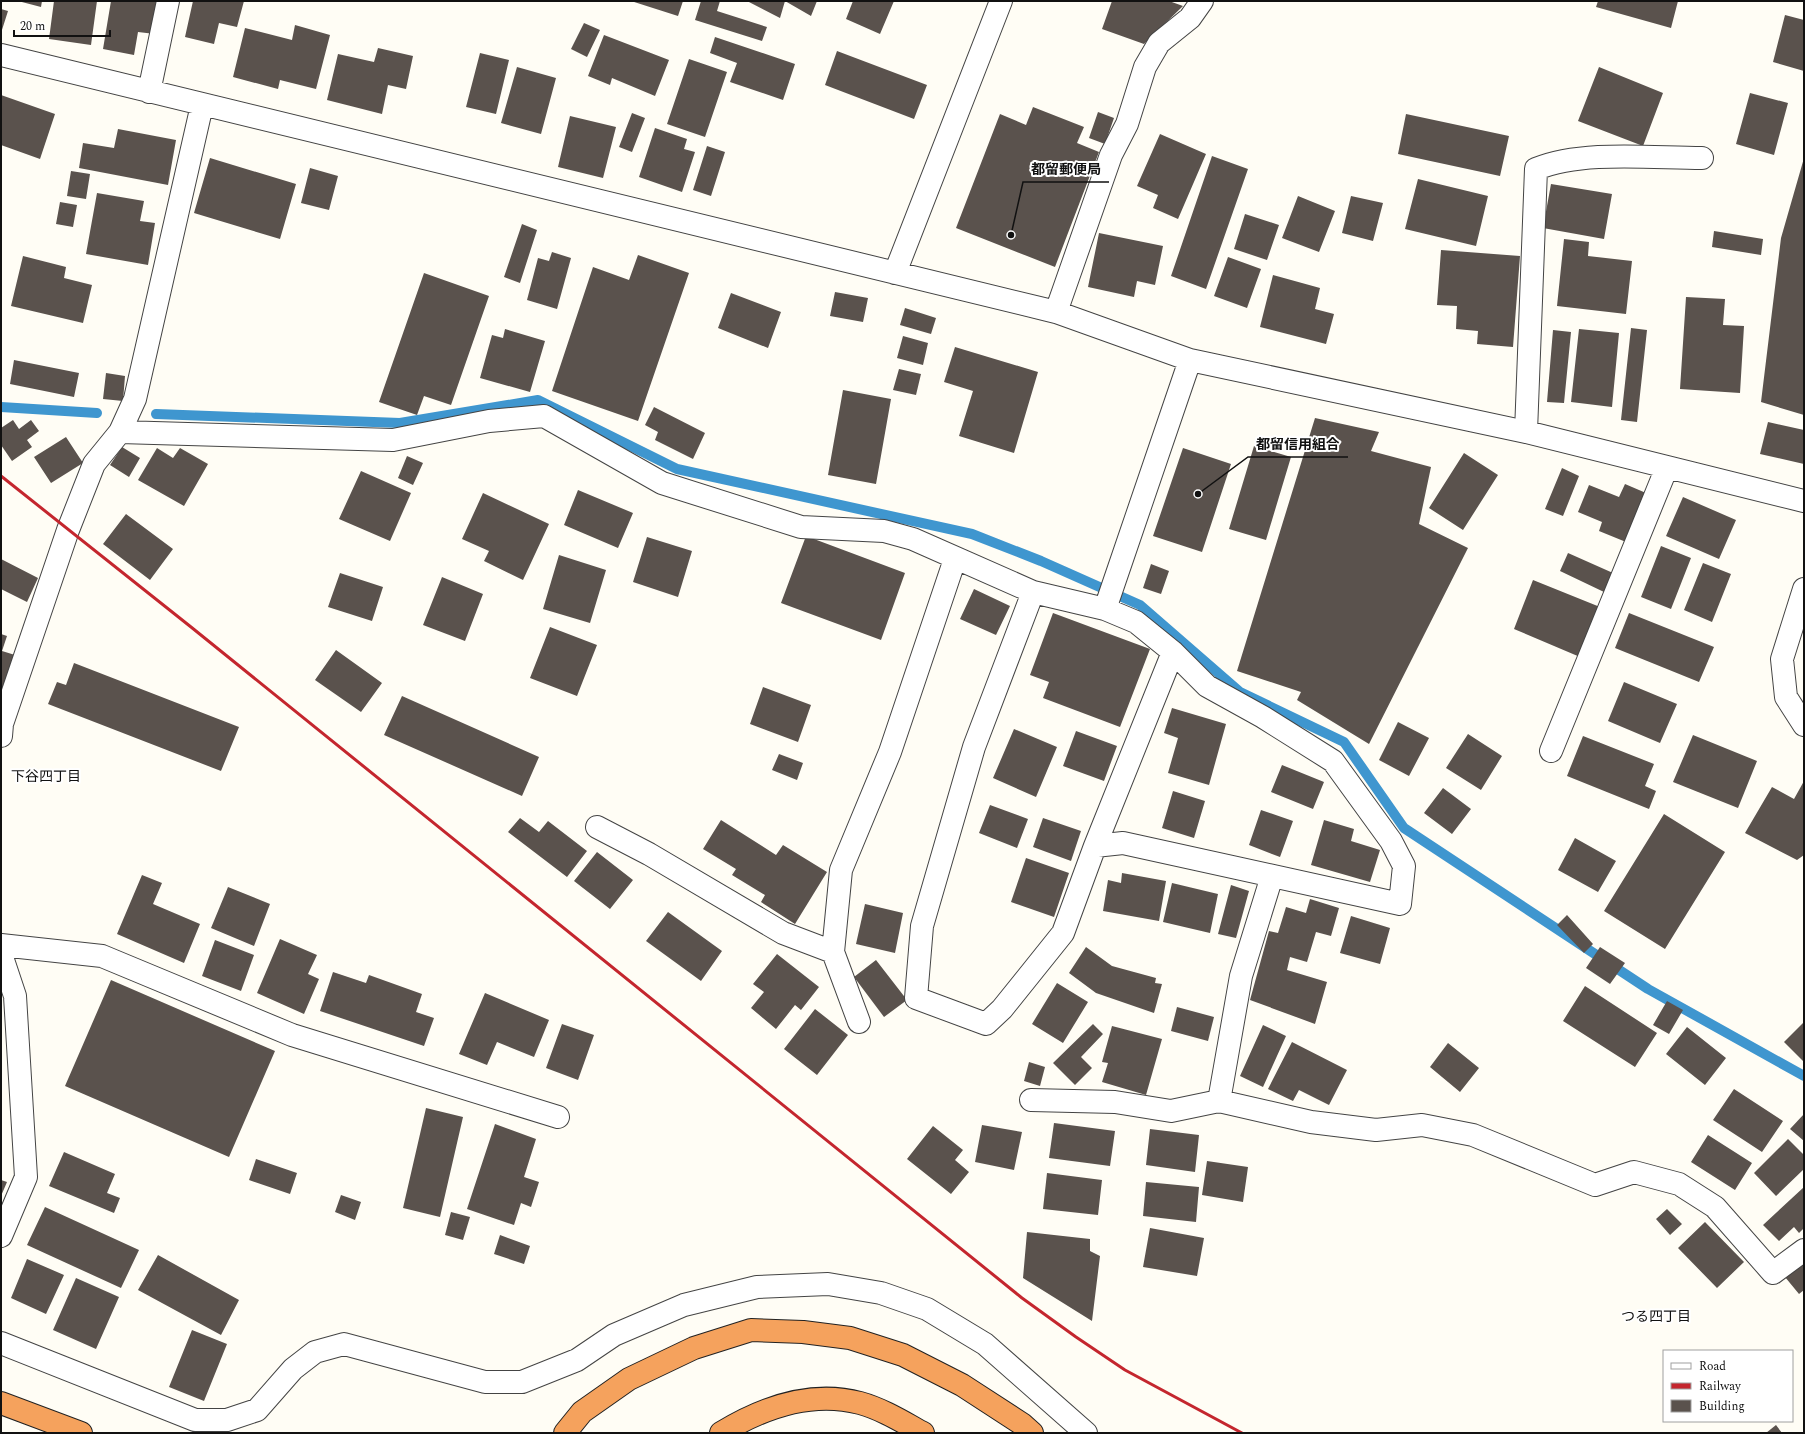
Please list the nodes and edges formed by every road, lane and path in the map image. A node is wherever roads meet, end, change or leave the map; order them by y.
1 (168, 1) edge
2 (1001, 1) edge
3 (1202, 1) edge
4 (1, 55) edge
5 (149, 92) junction
6 (202, 105) junction
7 (1702, 158) dead end
8 (896, 273) junction
9 (1056, 312) junction
10 (1190, 360) junction
11 (120, 432) junction
12 (1526, 432) junction
13 (1667, 467) junction
14 (1804, 501) edge
15 (955, 559) junction
16 (1804, 589) edge
17 (1033, 592) junction
18 (1105, 609) junction
19 (1173, 652) junction
20 (1804, 725) edge
21 (1, 736) edge
22 (1552, 751) dead end
23 (597, 827) dead end
24 (1095, 846) junction
25 (1272, 876) junction
26 (1, 945) edge
27 (833, 952) junction
28 (1, 954) edge
29 (859, 1022) dead end
30 (1030, 1100) dead end
31 (1219, 1101) junction
32 (558, 1117) dead end
33 (1, 1236) edge
34 (1804, 1250) edge
35 (1, 1343) edge
36 (1, 1403) edge
37 (81, 1433) edge
38 (565, 1433) edge
39 (720, 1433) edge
40 (923, 1433) edge
41 (1032, 1433) edge
42 (1086, 1433) edge

1 - 5 street
2 - 8 street
3 - 9 street
4 - 5 street
5 - 6 street
6 - 8 street
6 - 11 street
7 - 12 street
8 - 9 street
9 - 10 street
10 - 12 street
10 - 18 street
11 - 15 street
11 - 21 street
12 - 13 street
13 - 14 street
13 - 22 street
15 - 17 street
15 - 27 street
16 - 20 street
17 - 18 street
17 - 24 street
18 - 19 street
19 - 24 street
19 - 25 street
23 - 27 street
24 - 25 street
25 - 31 street
26 - 32 street
27 - 29 street
28 - 33 street
30 - 31 street
31 - 34 street
35 - 42 street
36 - 37 highway
38 - 41 highway
39 - 40 highway

